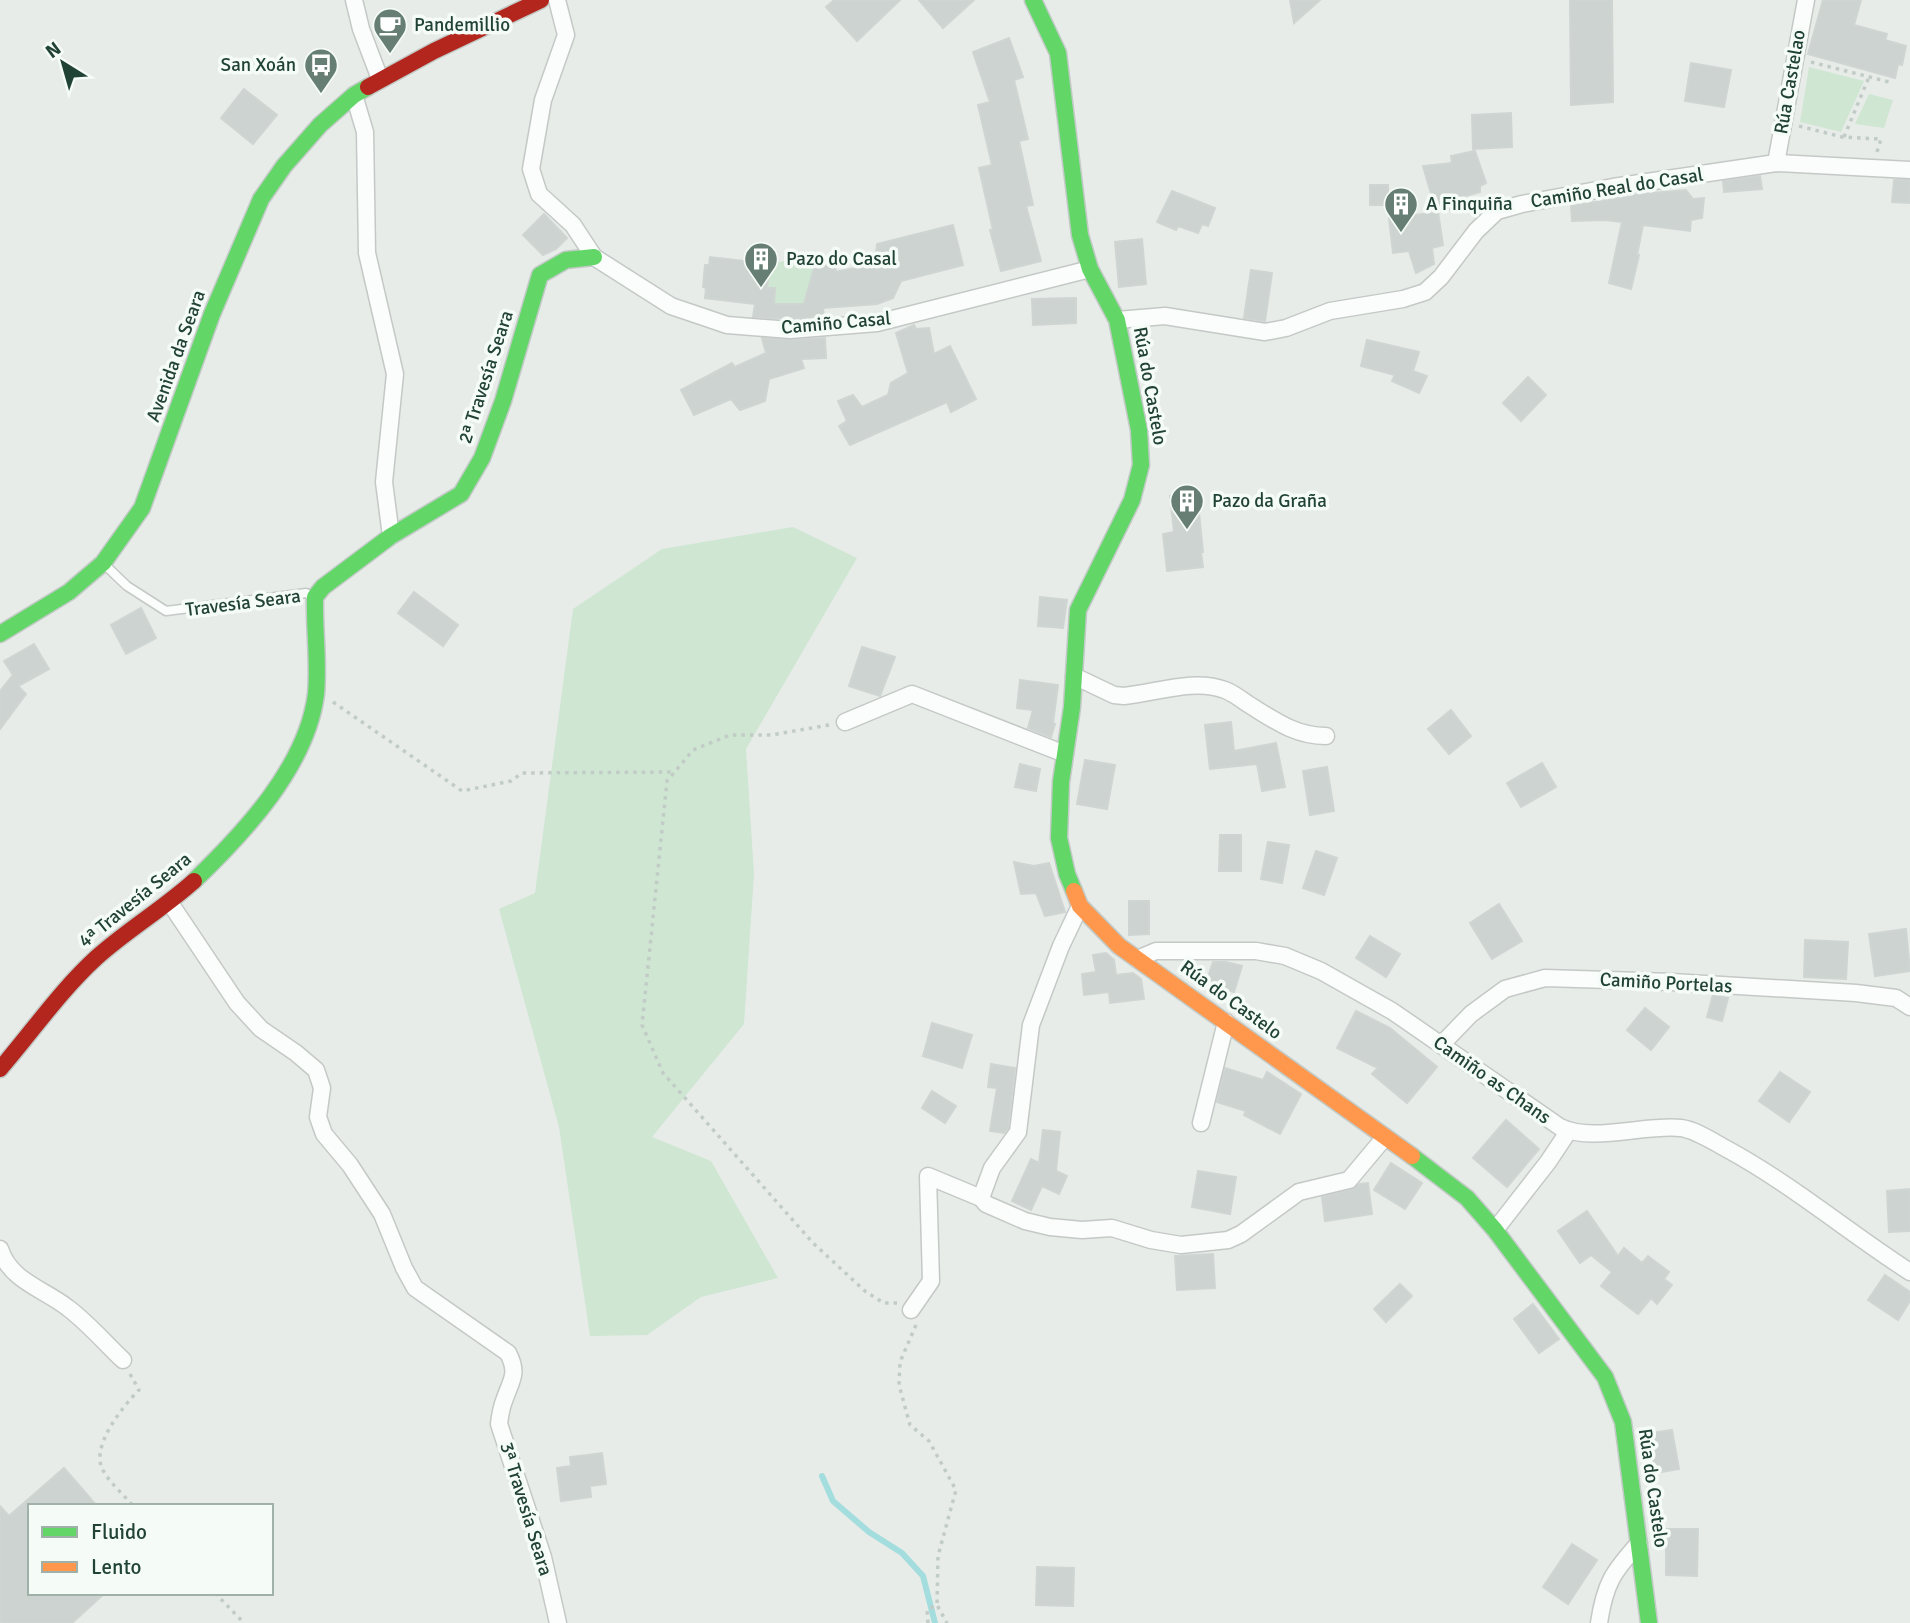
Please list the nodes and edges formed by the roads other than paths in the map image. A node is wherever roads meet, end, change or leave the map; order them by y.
1 (354, 0) edge
2 (541, 0) edge
3 (557, 0) edge
4 (1033, 0) edge
5 (1805, 0) edge
6 (380, 79) junction
7 (354, 95) junction
8 (1776, 163) junction
9 (1910, 170) edge
10 (594, 257) junction
11 (1090, 269) junction
12 (1117, 320) junction
13 (391, 536) junction
14 (103, 563) junction
15 (315, 597) junction
16 (0, 634) edge
17 (1074, 676) junction
18 (845, 722) road end
19 (1326, 736) dead end
20 (1065, 754) junction
21 (170, 903) junction
22 (1080, 906) junction
23 (1137, 959) junction
24 (1910, 1007) edge
25 (1226, 1022) junction
26 (1441, 1045) junction
27 (0, 1069) edge
28 (1201, 1123) dead end
29 (1568, 1132) junction
30 (1385, 1137) junction
31 (981, 1198) junction
32 (1495, 1230) junction
33 (0, 1249) edge
34 (1910, 1272) edge
35 (911, 1310) road end
36 (123, 1360) road end
37 (1639, 1543) junction
38 (558, 1623) edge
39 (1600, 1623) edge
40 (1648, 1623) edge

1 - 6 street
2 - 6 street, Avenida da Seara
3 - 10 street
4 - 11 street, Rúa do Castelo
5 - 8 street, Rúa Castelao
6 - 7 street, Avenida da Seara
7 - 13 street
7 - 14 street, Avenida da Seara
8 - 9 street, Camiño Real do Casal
8 - 12 street, Camiño Real do Casal
10 - 11 street, Camiño Casal
10 - 13 street, 2ª Travesía Seara
11 - 12 street, Rúa do Castelo
12 - 17 street, Rúa do Castelo
13 - 15 street, 2ª Travesía Seara
14 - 15 lane, Travesía Seara
14 - 16 street, Avenida da Seara
15 - 21 street, 4ª Travesía Seara
17 - 19 street
17 - 20 street, Rúa do Castelo
18 - 20 street
20 - 22 street, Rúa do Castelo
21 - 27 street, 4ª Travesía Seara
21 - 38 street, 3ª Travesía Seara
22 - 23 street, Rúa do Castelo
22 - 31 street
23 - 25 street, Rúa do Castelo
23 - 26 street, Camiño as Chans
24 - 26 street, Camiño Portelas
25 - 28 street
25 - 30 street, Rúa do Castelo
26 - 29 street, Camiño as Chans
29 - 32 street
29 - 34 street, Camiño as Chans
30 - 31 street
30 - 32 street, Rúa do Castelo
31 - 35 street
32 - 37 street, Rúa do Castelo
33 - 36 street
37 - 39 street
37 - 40 street, Rúa do Castelo

